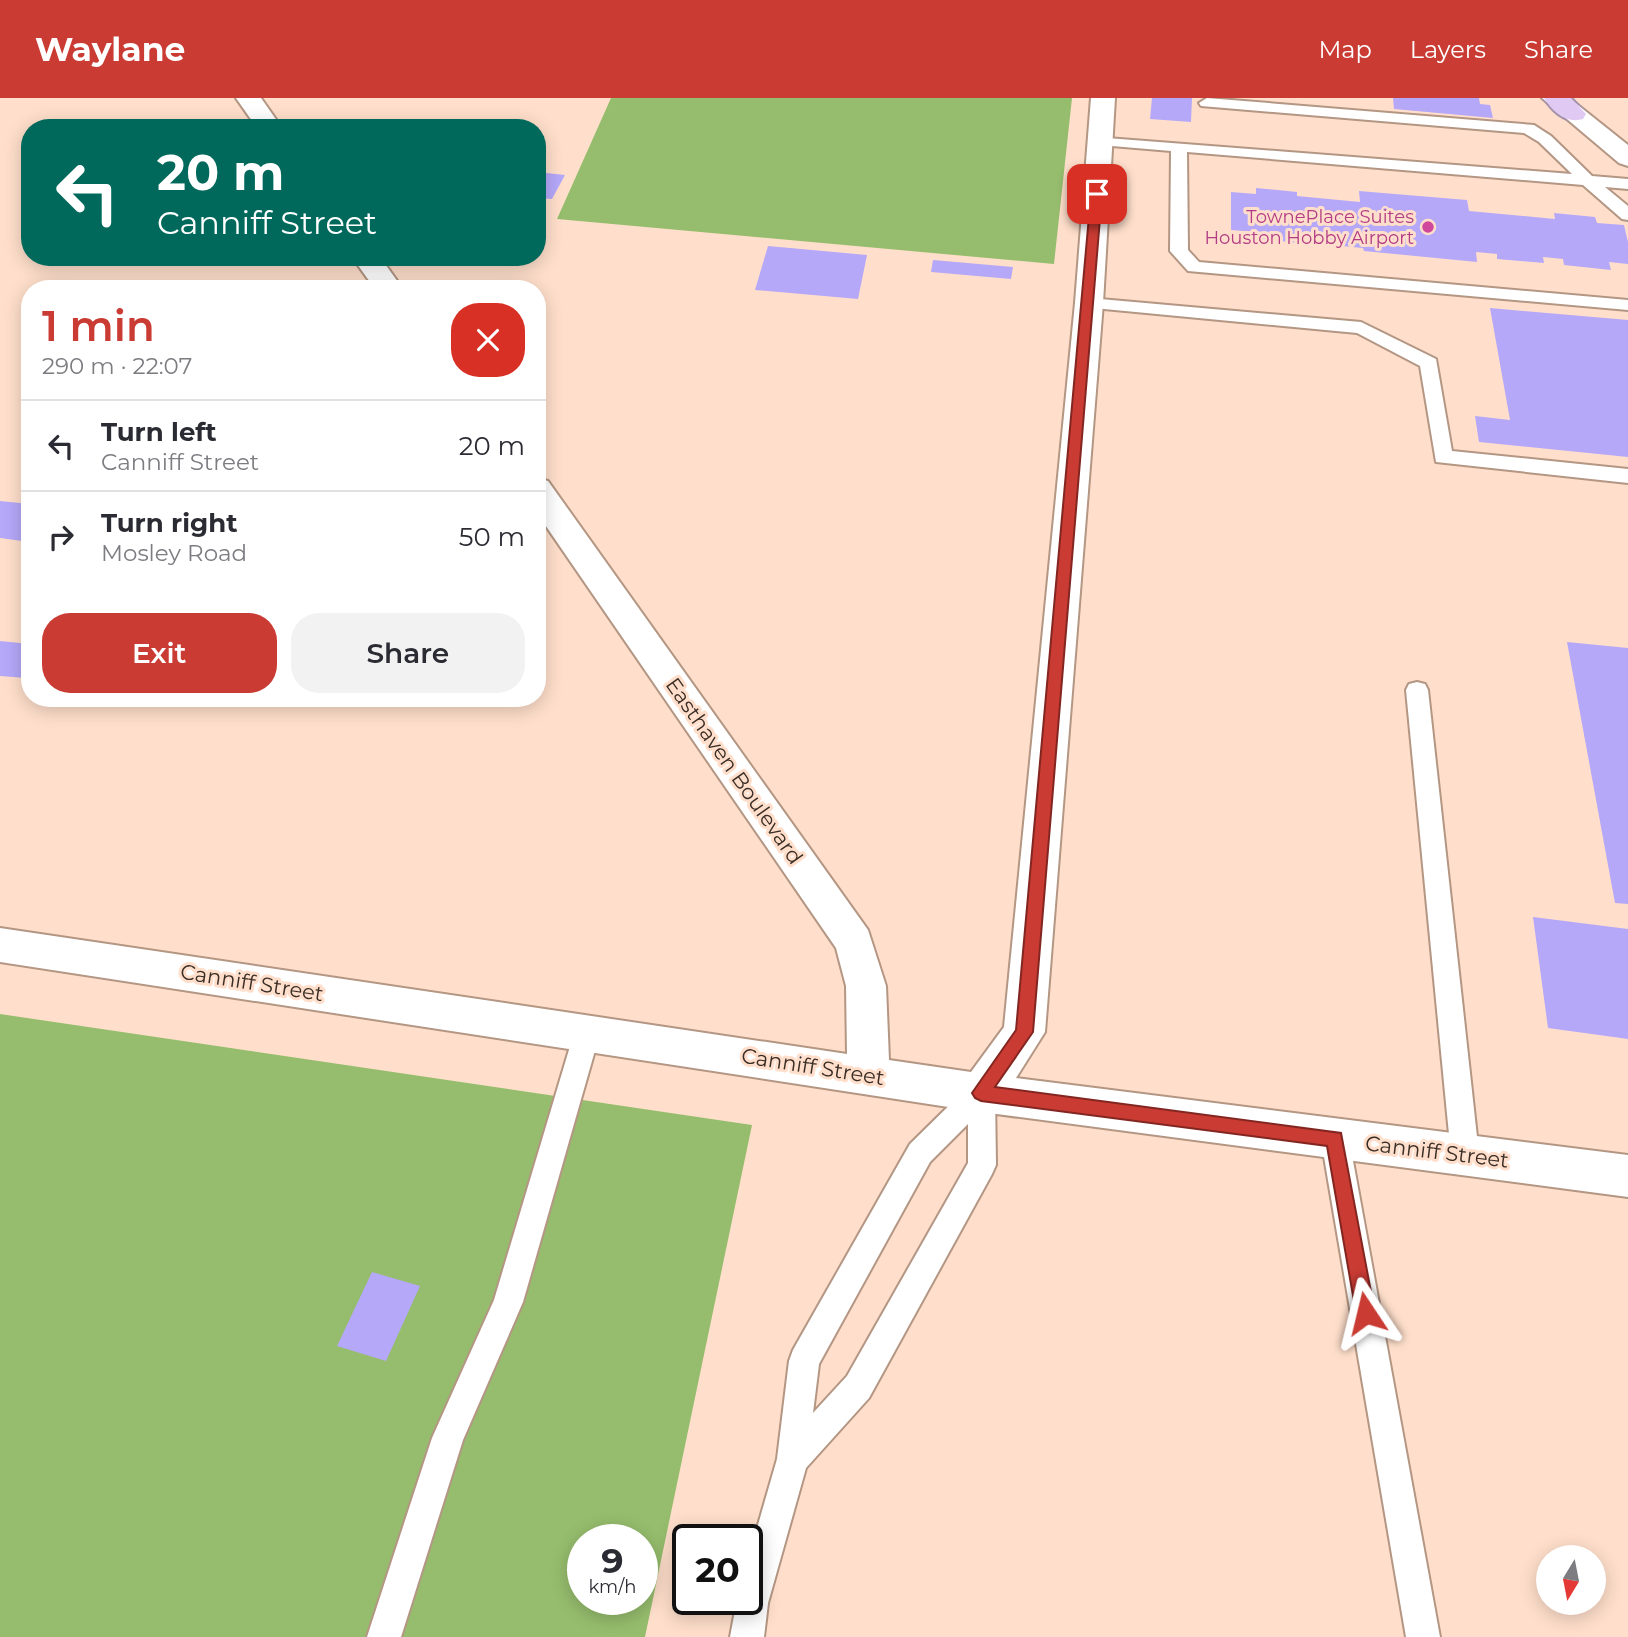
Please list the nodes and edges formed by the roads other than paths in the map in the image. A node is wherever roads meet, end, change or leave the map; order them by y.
1 (247, 98) edge
2 (1103, 98) edge
3 (1207, 103) dead end
4 (1561, 103) edge
5 (263, 119) edge
6 (1100, 140) junction
7 (1179, 147) junction
8 (1628, 158) edge
9 (1587, 180) junction
10 (1628, 184) edge
11 (1628, 215) edge
12 (1089, 303) junction
13 (1628, 305) edge
14 (1628, 476) edge
15 (546, 502) edge
16 (1417, 690) dead end
17 (0, 945) edge
18 (587, 1033) junction
19 (869, 1076) junction
20 (981, 1093) junction
21 (1335, 1139) junction
22 (1465, 1155) junction
23 (1628, 1177) edge
24 (793, 1460) junction
25 (384, 1637) edge
26 (747, 1637) edge
27 (1423, 1637) edge

1 - 5 street
2 - 6 street
3 - 9 lane
4 - 8 street
6 - 7 lane
6 - 12 street
7 - 9 lane
7 - 13 lane
9 - 10 lane
9 - 11 lane
12 - 14 lane
12 - 20 street
15 - 19 street, Easthaven Boulevard
16 - 22 lane
17 - 18 street, Canniff Street
18 - 19 street, Canniff Street
18 - 25 lane
19 - 20 street, Canniff Street
20 - 21 street, Canniff Street
20 - 24 lane
20 - 24 lane
21 - 22 street, Canniff Street
21 - 27 lane
22 - 23 street, Canniff Street
24 - 26 lane

